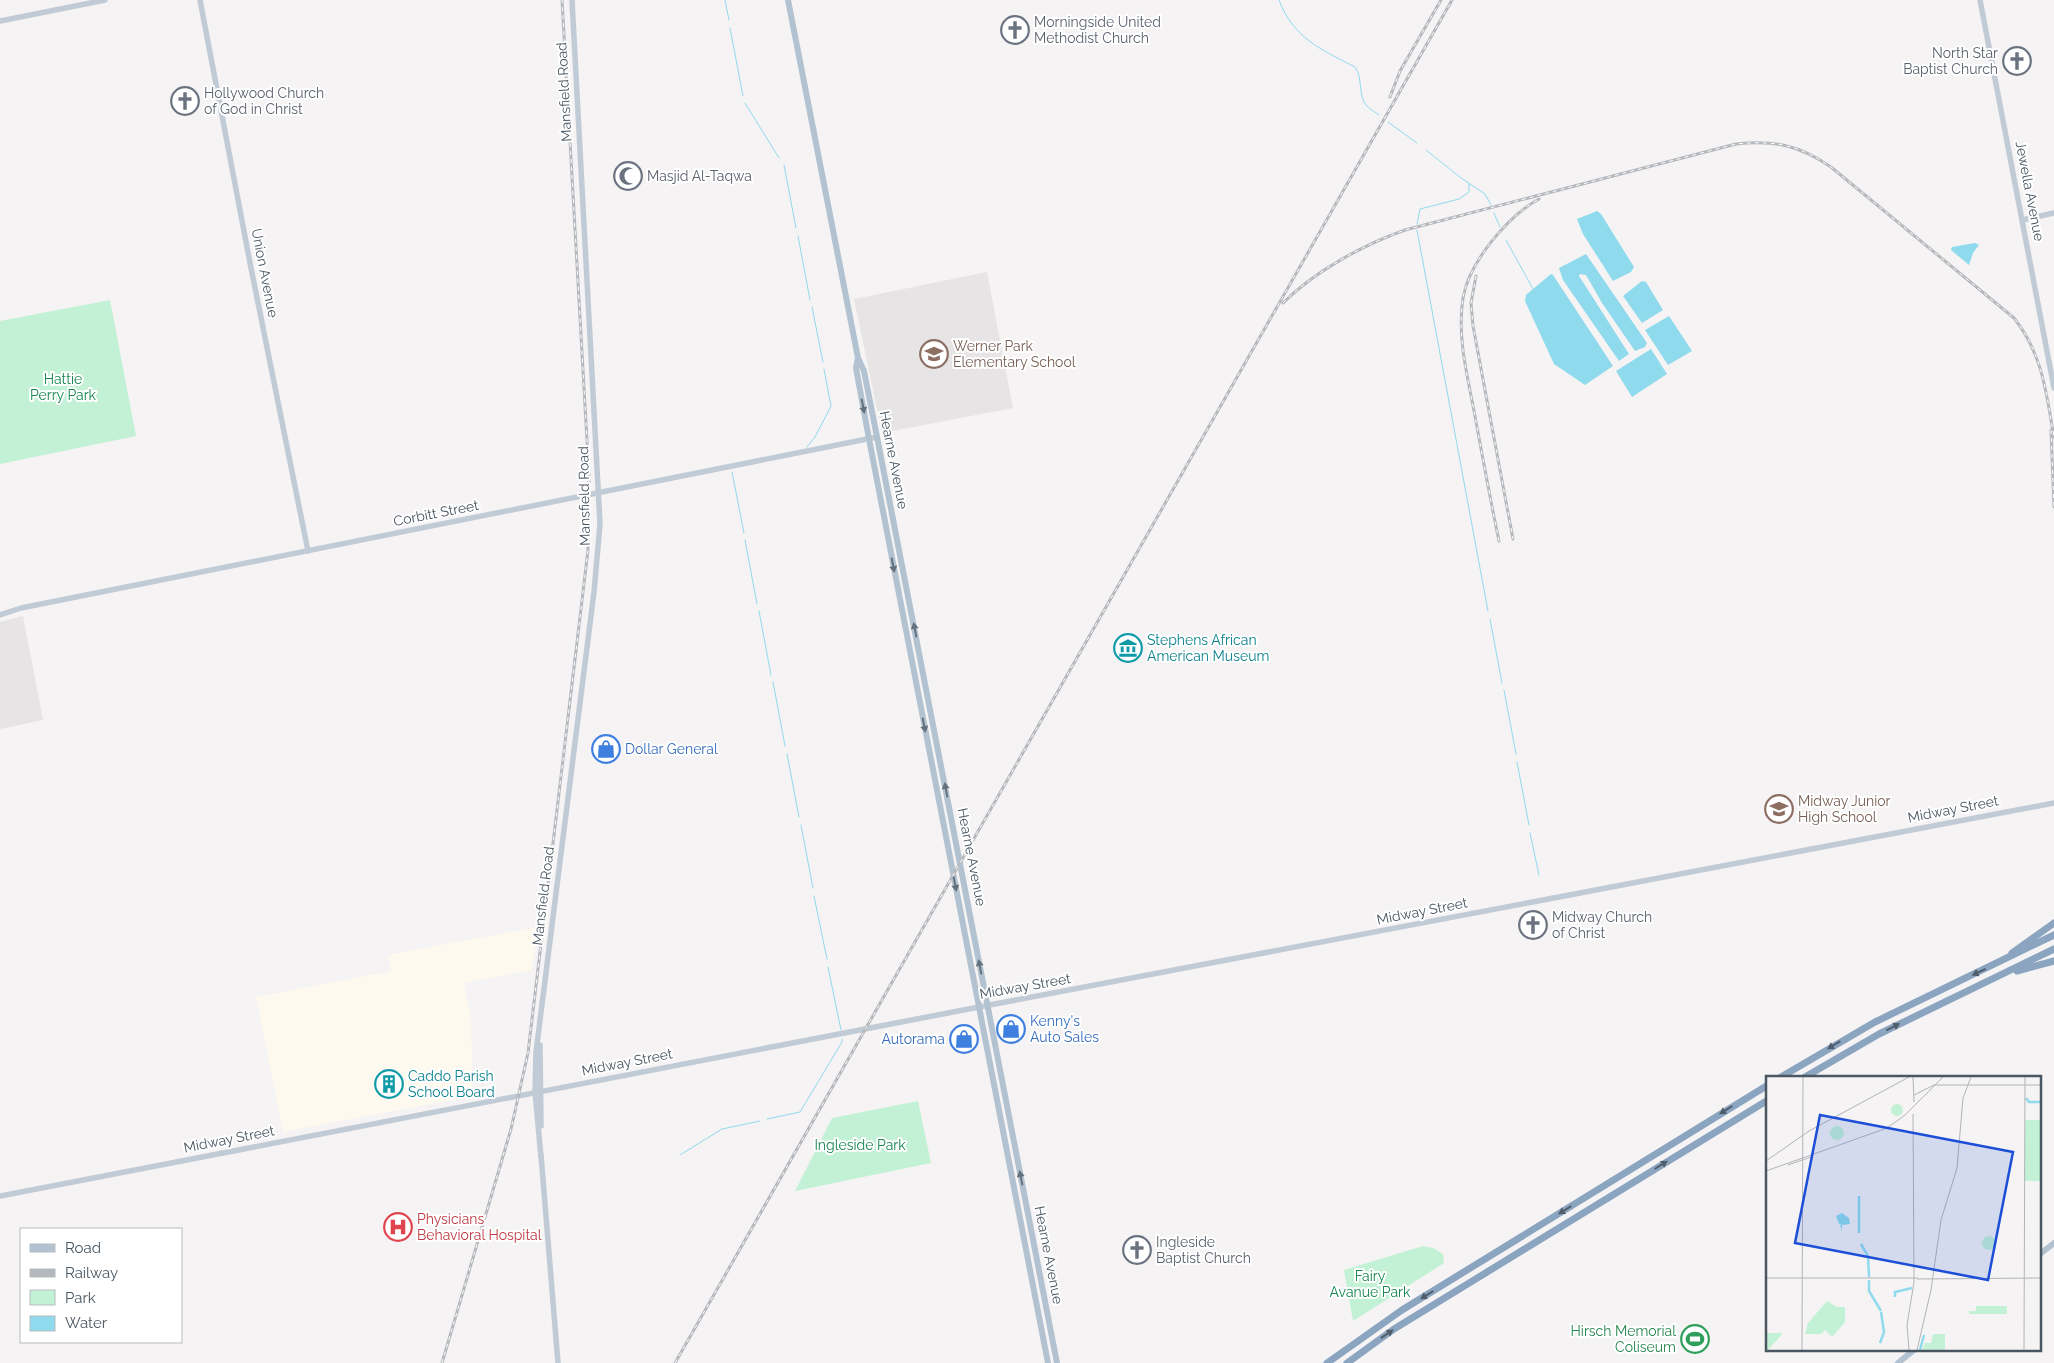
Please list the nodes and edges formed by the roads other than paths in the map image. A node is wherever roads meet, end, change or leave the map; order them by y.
1 (105, 0) edge
2 (200, 0) edge
3 (572, 0) edge
4 (788, 0) edge
5 (1980, 0) edge
6 (0, 21) edge
7 (2054, 213) edge
8 (2022, 220) junction
9 (858, 358) junction
10 (2054, 388) edge
11 (877, 437) junction
12 (869, 439) junction
13 (599, 492) junction
14 (308, 551) junction
15 (0, 615) edge
16 (2054, 803) edge
17 (2054, 923) edge
18 (2054, 935) edge
19 (2054, 949) edge
20 (2054, 961) edge
21 (1997, 964) junction
22 (2007, 973) junction
23 (988, 1005) junction
24 (979, 1007) junction
25 (1783, 1076) edge
26 (1806, 1076) edge
27 (1766, 1086) edge
28 (538, 1092) junction
29 (1766, 1101) edge
30 (0, 1196) edge
31 (2054, 1243) edge
32 (2042, 1252) edge
33 (1914, 1350) edge
34 (558, 1363) edge
35 (1048, 1363) edge
36 (1057, 1363) edge
37 (1327, 1363) edge
38 (1347, 1363) edge
39 (1898, 1363) edge

1 - 6 street
2 - 14 street, Union Avenue
3 - 13 street, Mansfield Road
4 - 9 main road, Hearne Avenue
5 - 8 street, Jewella Avenue
7 - 8 street
8 - 10 street, Jewella Avenue
9 - 11 main road, Hearne Avenue
9 -> 12 main road, Hearne Avenue
11 - 12 street, Corbitt Street
23 -> 11 main road, Hearne Avenue
12 - 13 street, Corbitt Street
12 -> 24 main road, Hearne Avenue
13 - 14 street, Corbitt Street
13 - 28 street, Mansfield Road
14 - 15 street, Corbitt Street
16 - 23 street, Midway Street
17 - 21 highway
18 - 21 highway
19 - 22 highway
20 - 22 highway
21 -> 25 highway
26 -> 22 highway
23 - 24 street, Midway Street
36 -> 23 main road, Hearne Avenue
24 - 28 street, Midway Street
24 - 35 main road, Hearne Avenue
27 -> 37 highway
28 - 30 street, Midway Street
28 - 34 street, Mansfield Road
38 -> 29 highway
31 - 32 main road
33 - 39 main road

